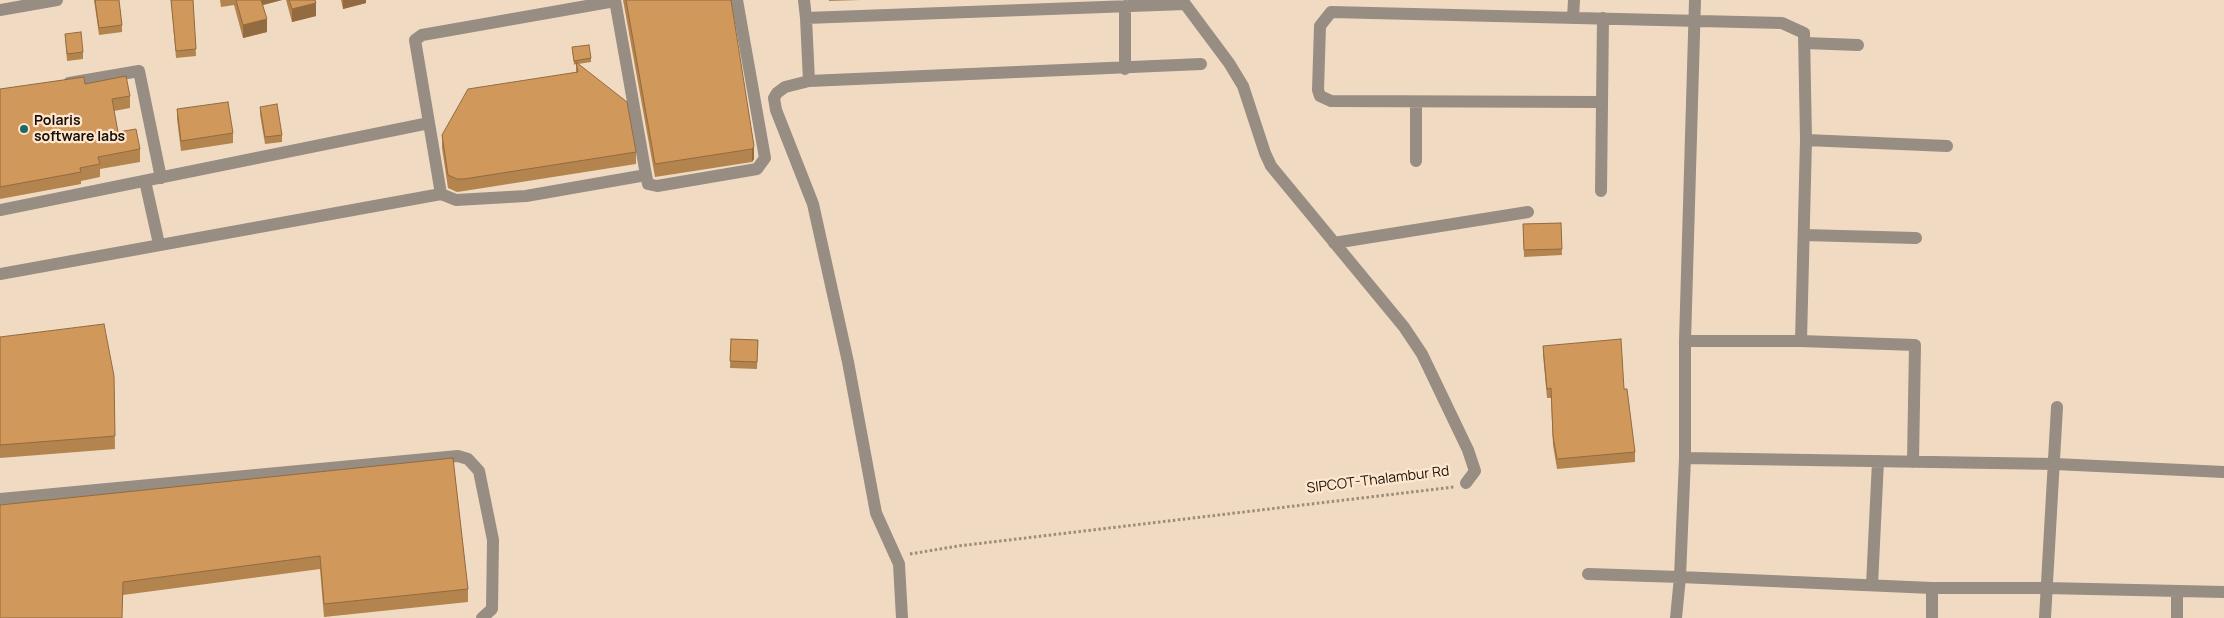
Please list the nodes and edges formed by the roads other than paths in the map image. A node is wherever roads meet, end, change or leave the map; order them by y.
1 (57, 0) edge
2 (737, 0) edge
3 (804, 0) edge
4 (1574, 0) edge
5 (1695, 0) edge
6 (615, 1) edge
7 (1184, 2) edge
8 (1070, 4) edge
9 (1125, 6) junction
10 (0, 10) edge
11 (806, 18) junction
12 (1573, 18) junction
13 (1603, 18) junction
14 (1694, 20) junction
15 (1805, 43) junction
16 (1858, 44) dead end
17 (1201, 64) dead end
18 (1125, 69) junction
19 (809, 81) junction
20 (56, 86) edge
21 (1416, 102) junction
22 (1601, 102) junction
23 (429, 123) junction
24 (1806, 140) junction
25 (1946, 146) dead end
26 (1416, 161) dead end
27 (646, 175) junction
28 (161, 178) junction
29 (145, 181) junction
30 (1601, 191) dead end
31 (441, 194) junction
32 (0, 210) edge
33 (1528, 212) dead end
34 (1804, 235) junction
35 (1916, 238) dead end
36 (1334, 243) junction
37 (159, 244) junction
38 (0, 274) edge
39 (1685, 341) junction
40 (1801, 341) junction
41 (2057, 407) dead end
42 (1685, 458) junction
43 (1878, 461) junction
44 (1913, 462) junction
45 (2055, 464) junction
46 (2224, 472) edge
47 (1466, 483) road end
48 (0, 499) edge
49 (1588, 574) dead end
50 (1680, 577) junction
51 (1872, 585) junction
52 (1932, 588) junction
53 (2046, 588) junction
54 (2177, 591) junction
55 (2224, 592) edge
56 (482, 618) edge
57 (902, 618) edge
58 (1676, 618) edge
59 (1932, 618) edge
60 (2045, 618) edge
61 (2176, 618) edge

1 - 10 street
2 - 27 street
3 - 11 street
4 - 12 street
5 - 14 street
6 - 23 street
6 - 27 street
7 - 9 street
7 - 36 street, SIPCOT-Thalambur Rd
8 - 9 street
8 - 11 street
9 - 18 street
11 - 19 street
12 - 13 street
12 - 21 street
13 - 14 street
13 - 22 street
14 - 15 street
14 - 39 street
15 - 16 street
15 - 24 street
17 - 18 street
18 - 19 street
19 - 57 street
20 - 28 street
21 - 22 street
21 - 26 street
22 - 30 street
23 - 28 street
23 - 31 street
24 - 25 street
24 - 34 street
27 - 31 street
28 - 29 street
29 - 32 street
29 - 37 street
31 - 37 street
33 - 36 street
34 - 35 street
34 - 40 street
36 - 47 street, SIPCOT-Thalambur Rd
37 - 38 street
39 - 40 street
39 - 42 street
40 - 44 street
41 - 45 street
42 - 43 street
42 - 50 street
43 - 44 street
43 - 51 street
44 - 45 street
45 - 46 street
45 - 53 street
48 - 56 street
49 - 50 street
50 - 51 street
50 - 58 street
51 - 52 street
52 - 53 street
52 - 59 street
53 - 54 street
53 - 60 street
54 - 55 street
54 - 61 street

